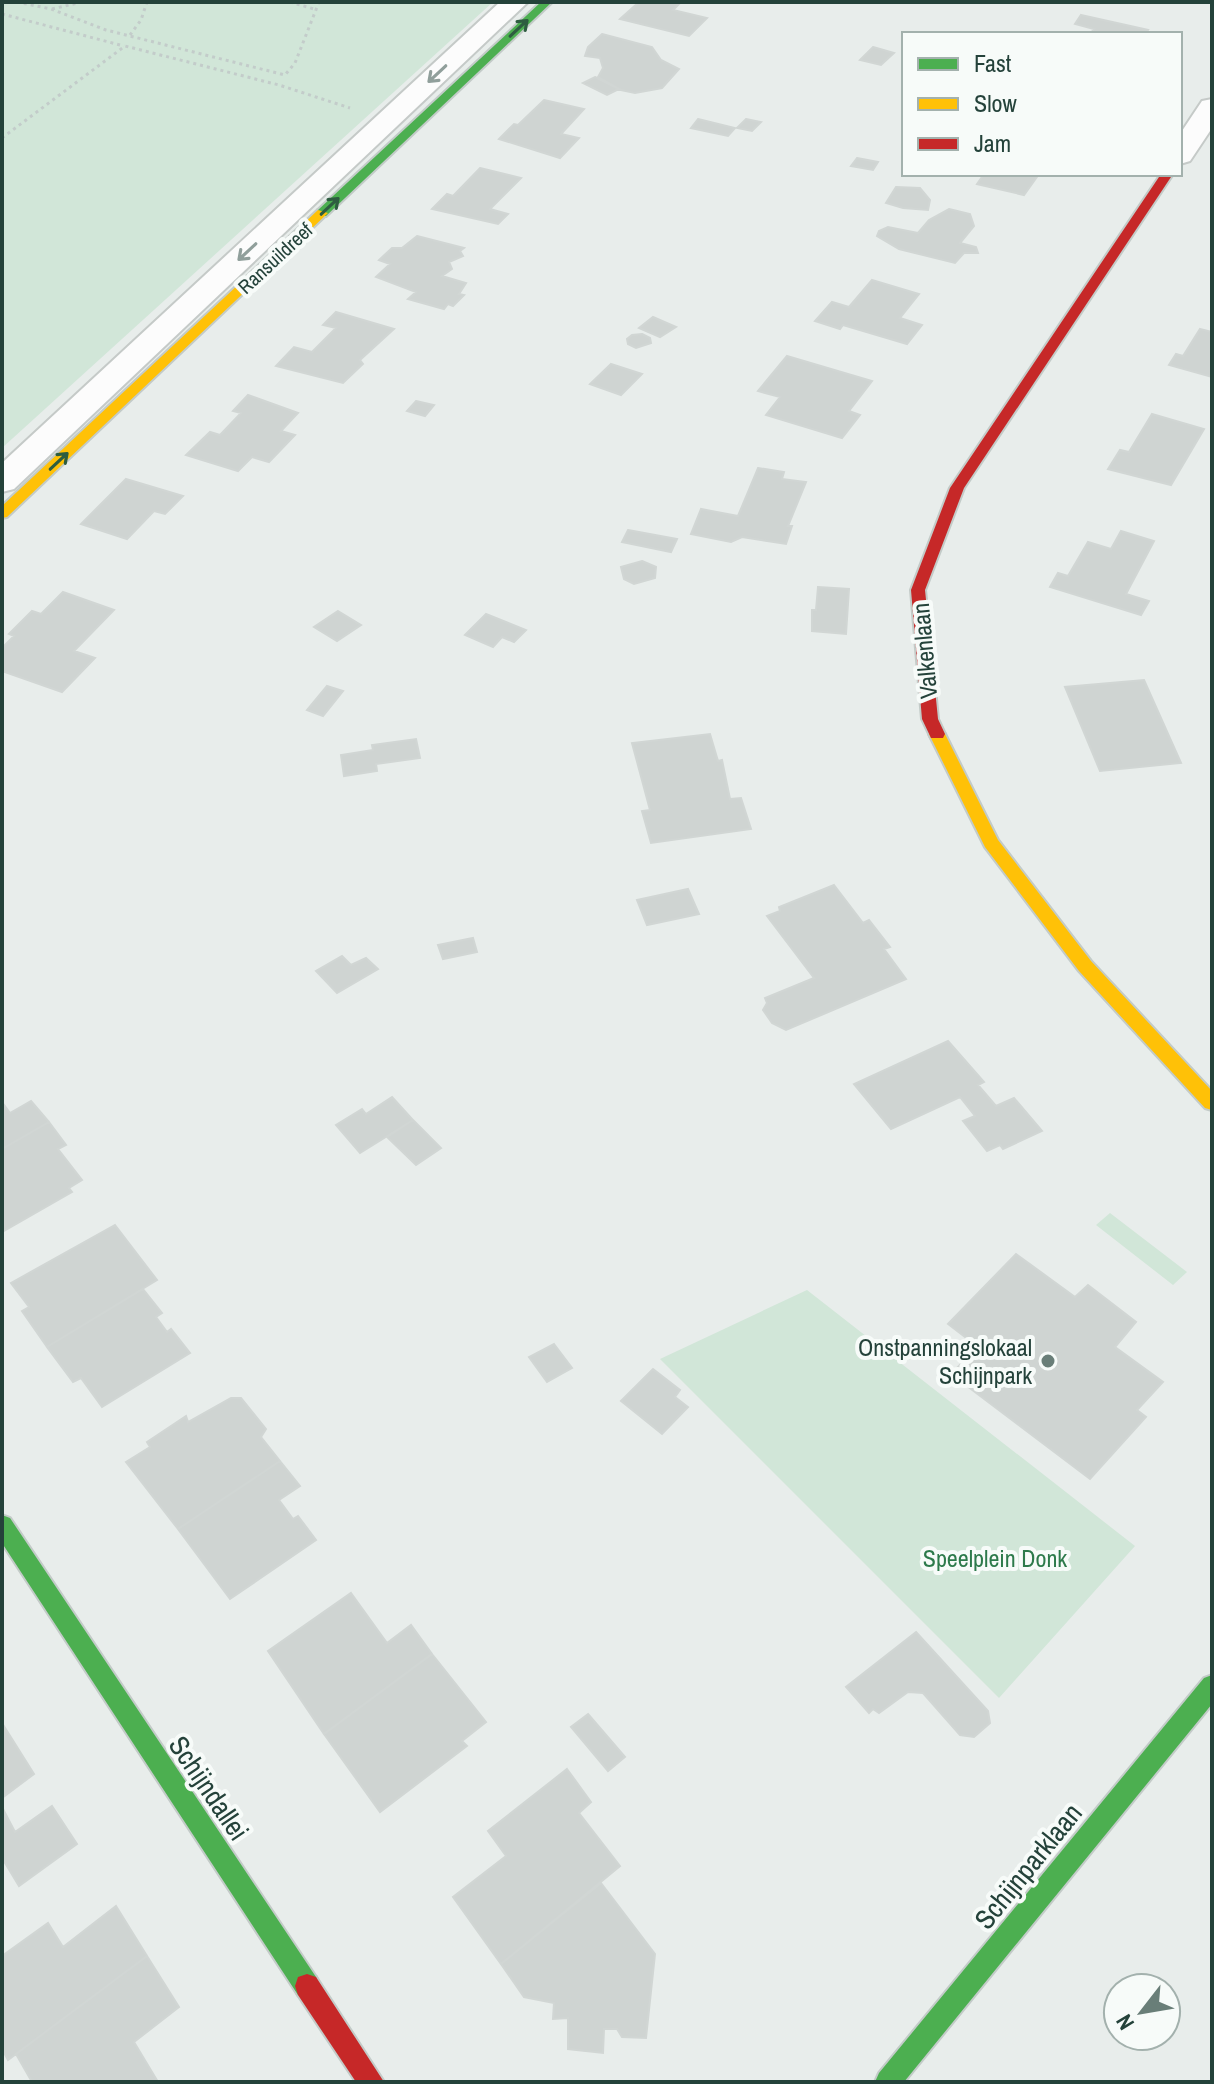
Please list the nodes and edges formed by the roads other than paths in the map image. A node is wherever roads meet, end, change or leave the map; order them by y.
1 (515, 2) edge
2 (547, 2) edge
3 (1212, 107) edge
4 (1182, 152) edge
5 (1166, 176) edge
6 (2, 482) edge
7 (2, 514) edge
8 (1212, 1103) edge
9 (9, 1549) edge
10 (1212, 1686) edge
11 (371, 2082) edge
12 (888, 2082) edge

1 -> 6 street, Ransuildreef
7 -> 2 street, Ransuildreef
3 - 4 street
5 - 8 street, Valkenlaan
9 - 11 street, Schijndallei
10 - 12 street, Schijnparklaan

